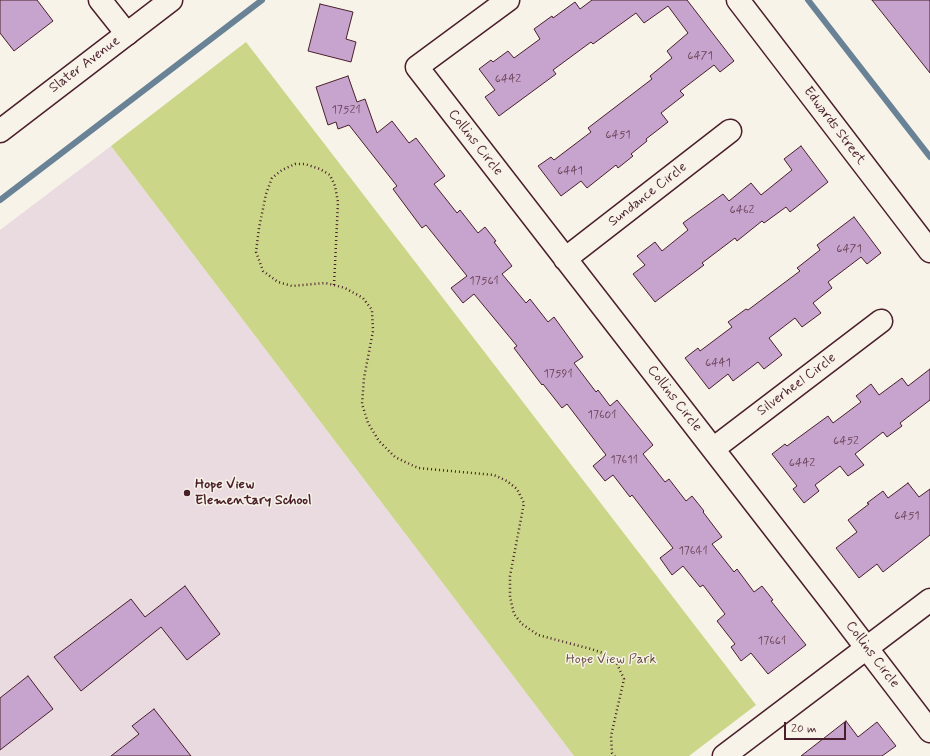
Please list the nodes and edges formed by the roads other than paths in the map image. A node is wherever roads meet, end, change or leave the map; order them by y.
1 (100, 0) edge
2 (171, 0) edge
3 (508, 0) edge
4 (738, 0) edge
5 (127, 34) junction
6 (0, 131) edge
7 (730, 131) dead end
8 (930, 251) edge
9 (565, 259) junction
10 (881, 321) dead end
11 (713, 449) junction
12 (930, 600) edge
13 (866, 649) junction
14 (930, 731) edge
15 (724, 756) edge

1 - 5 street
2 - 5 street, Slater Avenue
3 - 9 street, Collins Circle
4 - 8 street, Edwards Street
5 - 6 street, Slater Avenue
7 - 9 street, Sundance Circle
9 - 11 street, Collins Circle
10 - 11 street, Silverheel Circle
11 - 13 street, Collins Circle
12 - 13 street
13 - 14 street, Collins Circle
13 - 15 street

